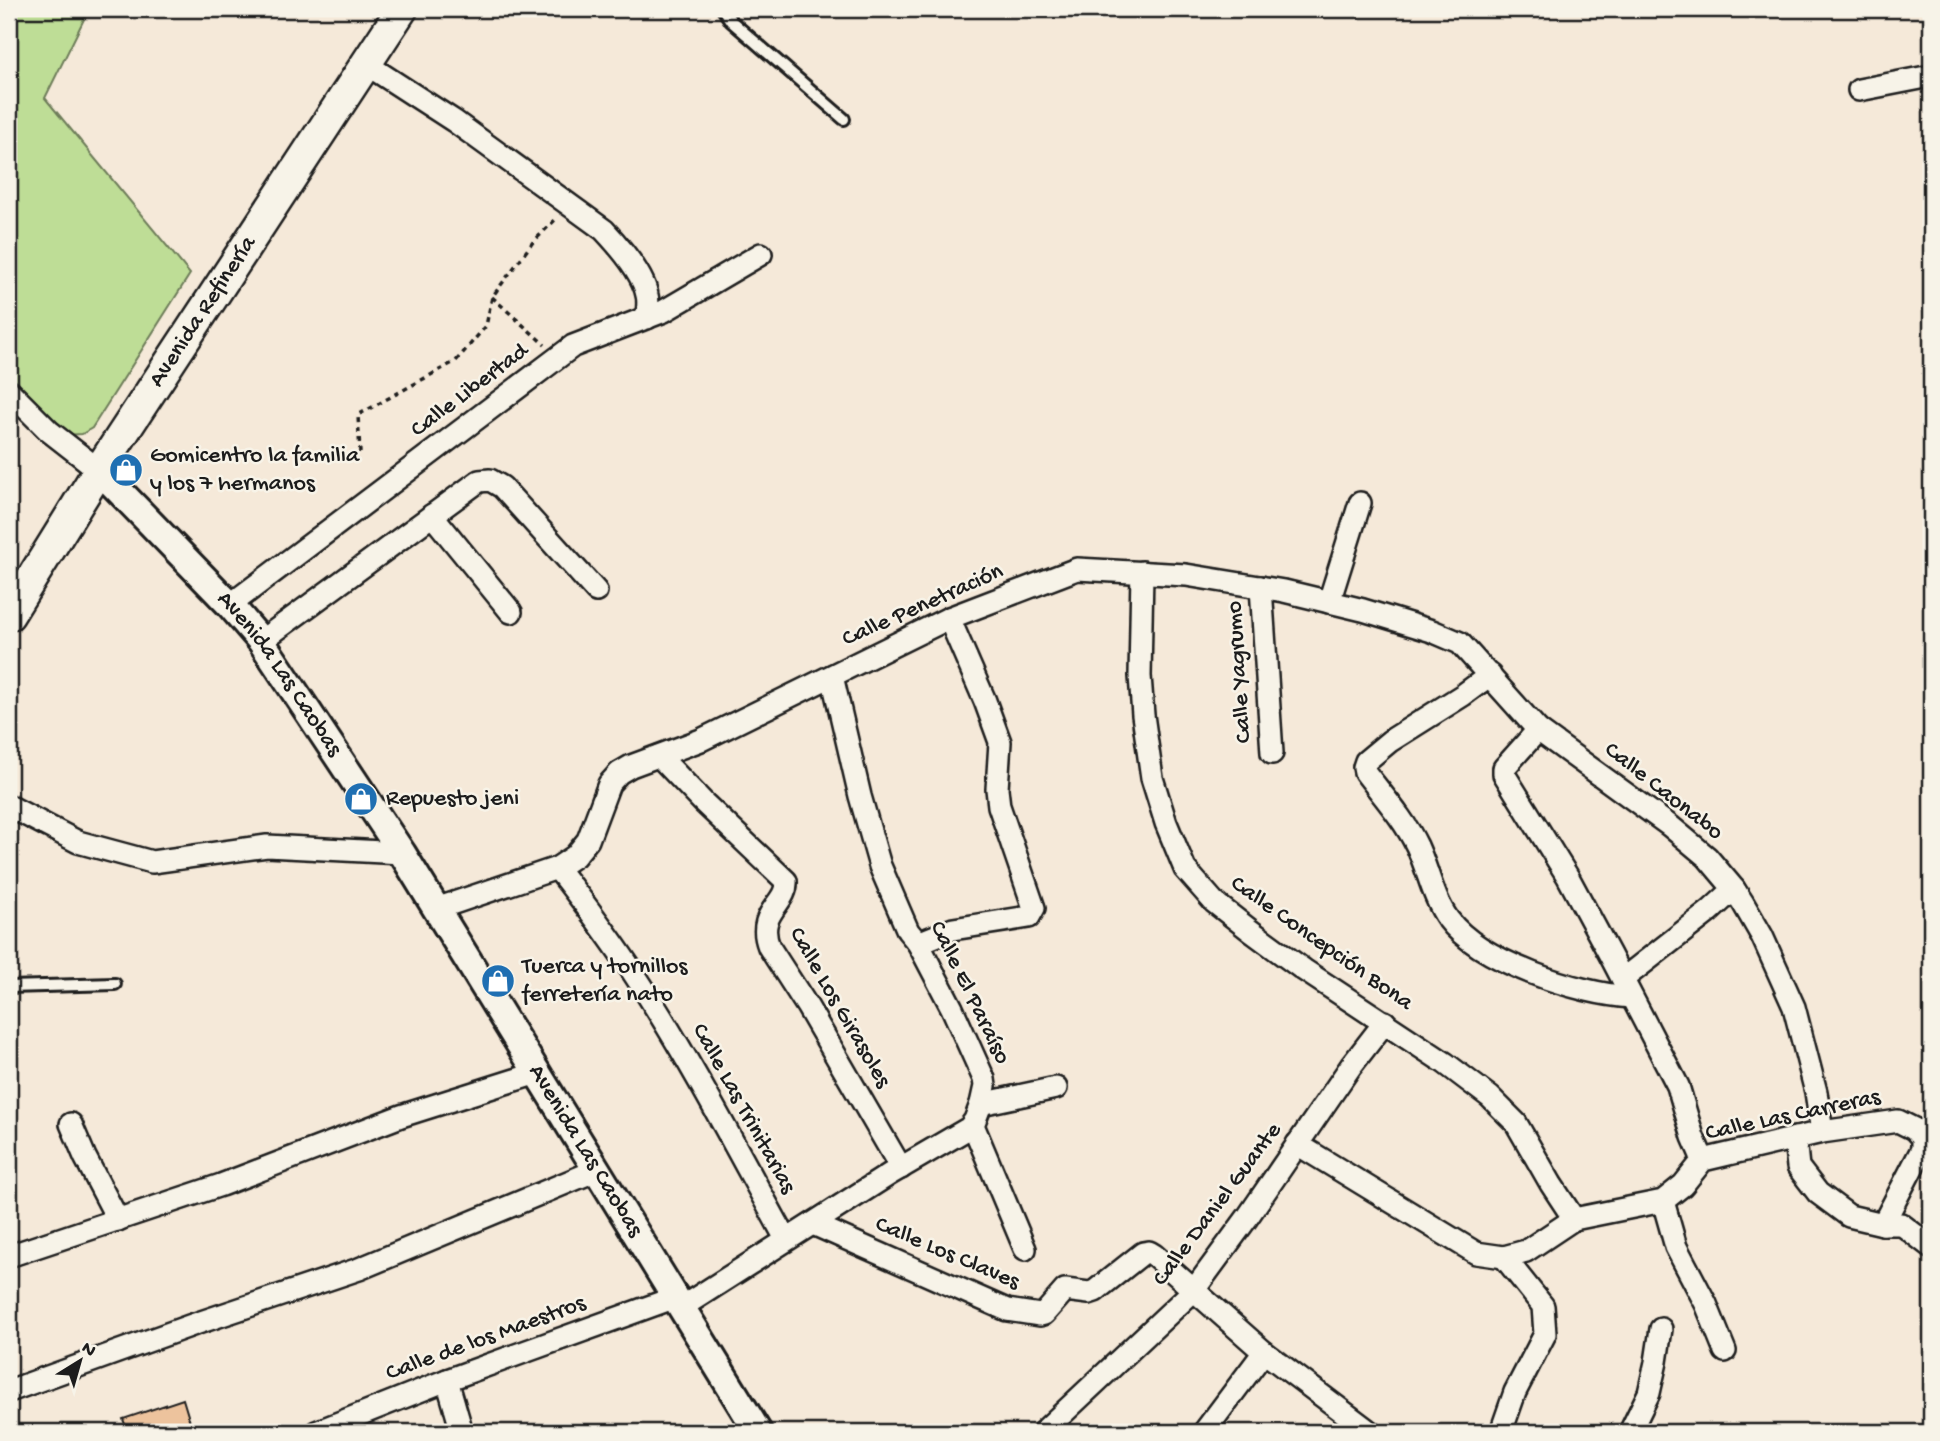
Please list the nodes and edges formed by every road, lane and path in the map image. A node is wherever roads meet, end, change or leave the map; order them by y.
1 (402, 9) edge
2 (723, 9) edge
3 (366, 64) junction
4 (1931, 76) edge
5 (1859, 90) dead end
6 (844, 119) dead end
7 (564, 202) junction
8 (761, 254) dead end
9 (492, 298) junction
10 (647, 318) junction
11 (558, 357) junction
12 (9, 391) edge
13 (360, 453) dead end
14 (99, 470) junction
15 (1360, 503) dead end
16 (432, 515) junction
17 (1142, 572) junction
18 (1261, 587) junction
19 (596, 592) dead end
20 (1329, 602) junction
21 (230, 605) junction
22 (511, 612) dead end
23 (9, 615) edge
24 (949, 618) junction
25 (261, 641) junction
26 (1490, 675) junction
27 (832, 676) junction
28 (1538, 730) junction
29 (1272, 753) dead end
30 (659, 756) junction
31 (9, 806) edge
32 (402, 853) junction
33 (557, 868) junction
34 (1734, 889) junction
35 (436, 909) junction
36 (918, 943) junction
37 (115, 984) dead end
38 (9, 987) edge
39 (1627, 988) junction
40 (1385, 1022) junction
41 (537, 1073) junction
42 (1056, 1088) dead end
43 (981, 1104) junction
44 (71, 1124) dead end
45 (973, 1125) junction
46 (1822, 1132) junction
47 (1795, 1138) junction
48 (1297, 1144) junction
49 (1703, 1160) junction
50 (901, 1168) junction
51 (597, 1170) junction
52 (1663, 1201) junction
53 (1574, 1219) junction
54 (118, 1220) junction
55 (813, 1224) junction
56 (1883, 1224) junction
57 (786, 1239) junction
58 (1931, 1248) edge
59 (1025, 1249) dead end
60 (9, 1256) edge
61 (1504, 1256) junction
62 (1194, 1290) junction
63 (679, 1302) junction
64 (1661, 1329) dead end
65 (1725, 1351) dead end
66 (1264, 1352) junction
67 (447, 1380) junction
68 (9, 1391) edge
69 (751, 1430) edge
70 (316, 1432) edge
71 (462, 1432) edge
72 (1042, 1432) edge
73 (1204, 1432) edge
74 (1370, 1432) edge
75 (1501, 1432) edge
76 (1630, 1432) edge

1 - 3 main road, Avenida Refinería
2 - 6 lane
3 - 7 street
3 - 14 main road, Avenida Refinería
4 - 5 street
7 - 9 path
7 - 10 street
8 - 10 street, Calle Libertad
9 - 11 path
9 - 13 path
10 - 11 street, Calle Libertad
11 - 21 street, Calle Libertad
12 - 14 street, Avenida Las Caobas
14 - 21 street, Avenida Las Caobas
14 - 23 main road, Avenida Refinería
15 - 20 street
16 - 19 street
16 - 22 street
16 - 25 street
17 - 18 street, Calle Penetración
17 - 24 street, Calle Penetración
17 - 40 street, Calle Concepción Bona
18 - 20 street, Calle Penetración
18 - 29 street, Calle Yagrumo
20 - 26 street, Calle Penetración
21 - 25 street, Avenida Las Caobas
24 - 27 street, Calle Penetración
24 - 36 street
25 - 32 street, Avenida Las Caobas
26 - 28 street, Calle Caonabo
26 - 39 street
27 - 30 street, Calle Penetración
27 - 36 street, Calle El Paraíso
28 - 34 street, Calle Caonabo
28 - 39 street
30 - 33 street, Calle Penetración
30 - 50 street, Calle Los Girasoles
31 - 32 street
32 - 35 street, Avenida Las Caobas
33 - 35 street, Calle Penetración
33 - 57 street, Calle Las Trinitarias
34 - 39 street
34 - 46 street, Calle Caonabo
35 - 41 street, Avenida Las Caobas
36 - 43 street, Calle El Paraíso
37 - 38 lane
39 - 49 street
40 - 48 street, Calle Daniel Guante
40 - 53 street, Calle Concepción Bona
41 - 51 street, Avenida Las Caobas
41 - 54 street
42 - 43 street
43 - 45 street, Calle El Paraíso
44 - 54 street
45 - 50 street
45 - 59 street
46 - 47 street, Calle Las Carreras
46 - 56 street, Calle Las Carreras
47 - 49 street, Calle Las Carreras
47 - 56 street
48 - 61 street
48 - 62 street, Calle Daniel Guante
49 - 52 street, Calle Las Carreras
50 - 55 street
51 - 63 street, Avenida Las Caobas
51 - 68 street
52 - 53 street
52 - 65 street
53 - 61 street
54 - 60 street
55 - 57 street
55 - 62 street, Calle Los Claves
56 - 58 street
57 - 63 street
61 - 75 street
62 - 66 street
62 - 72 street, Calle Daniel Guante
63 - 67 street, Calle de los Maestros
63 - 69 street, Avenida Las Caobas
64 - 76 street
66 - 73 street
66 - 74 street
67 - 70 street, Calle de los Maestros
67 - 71 street

